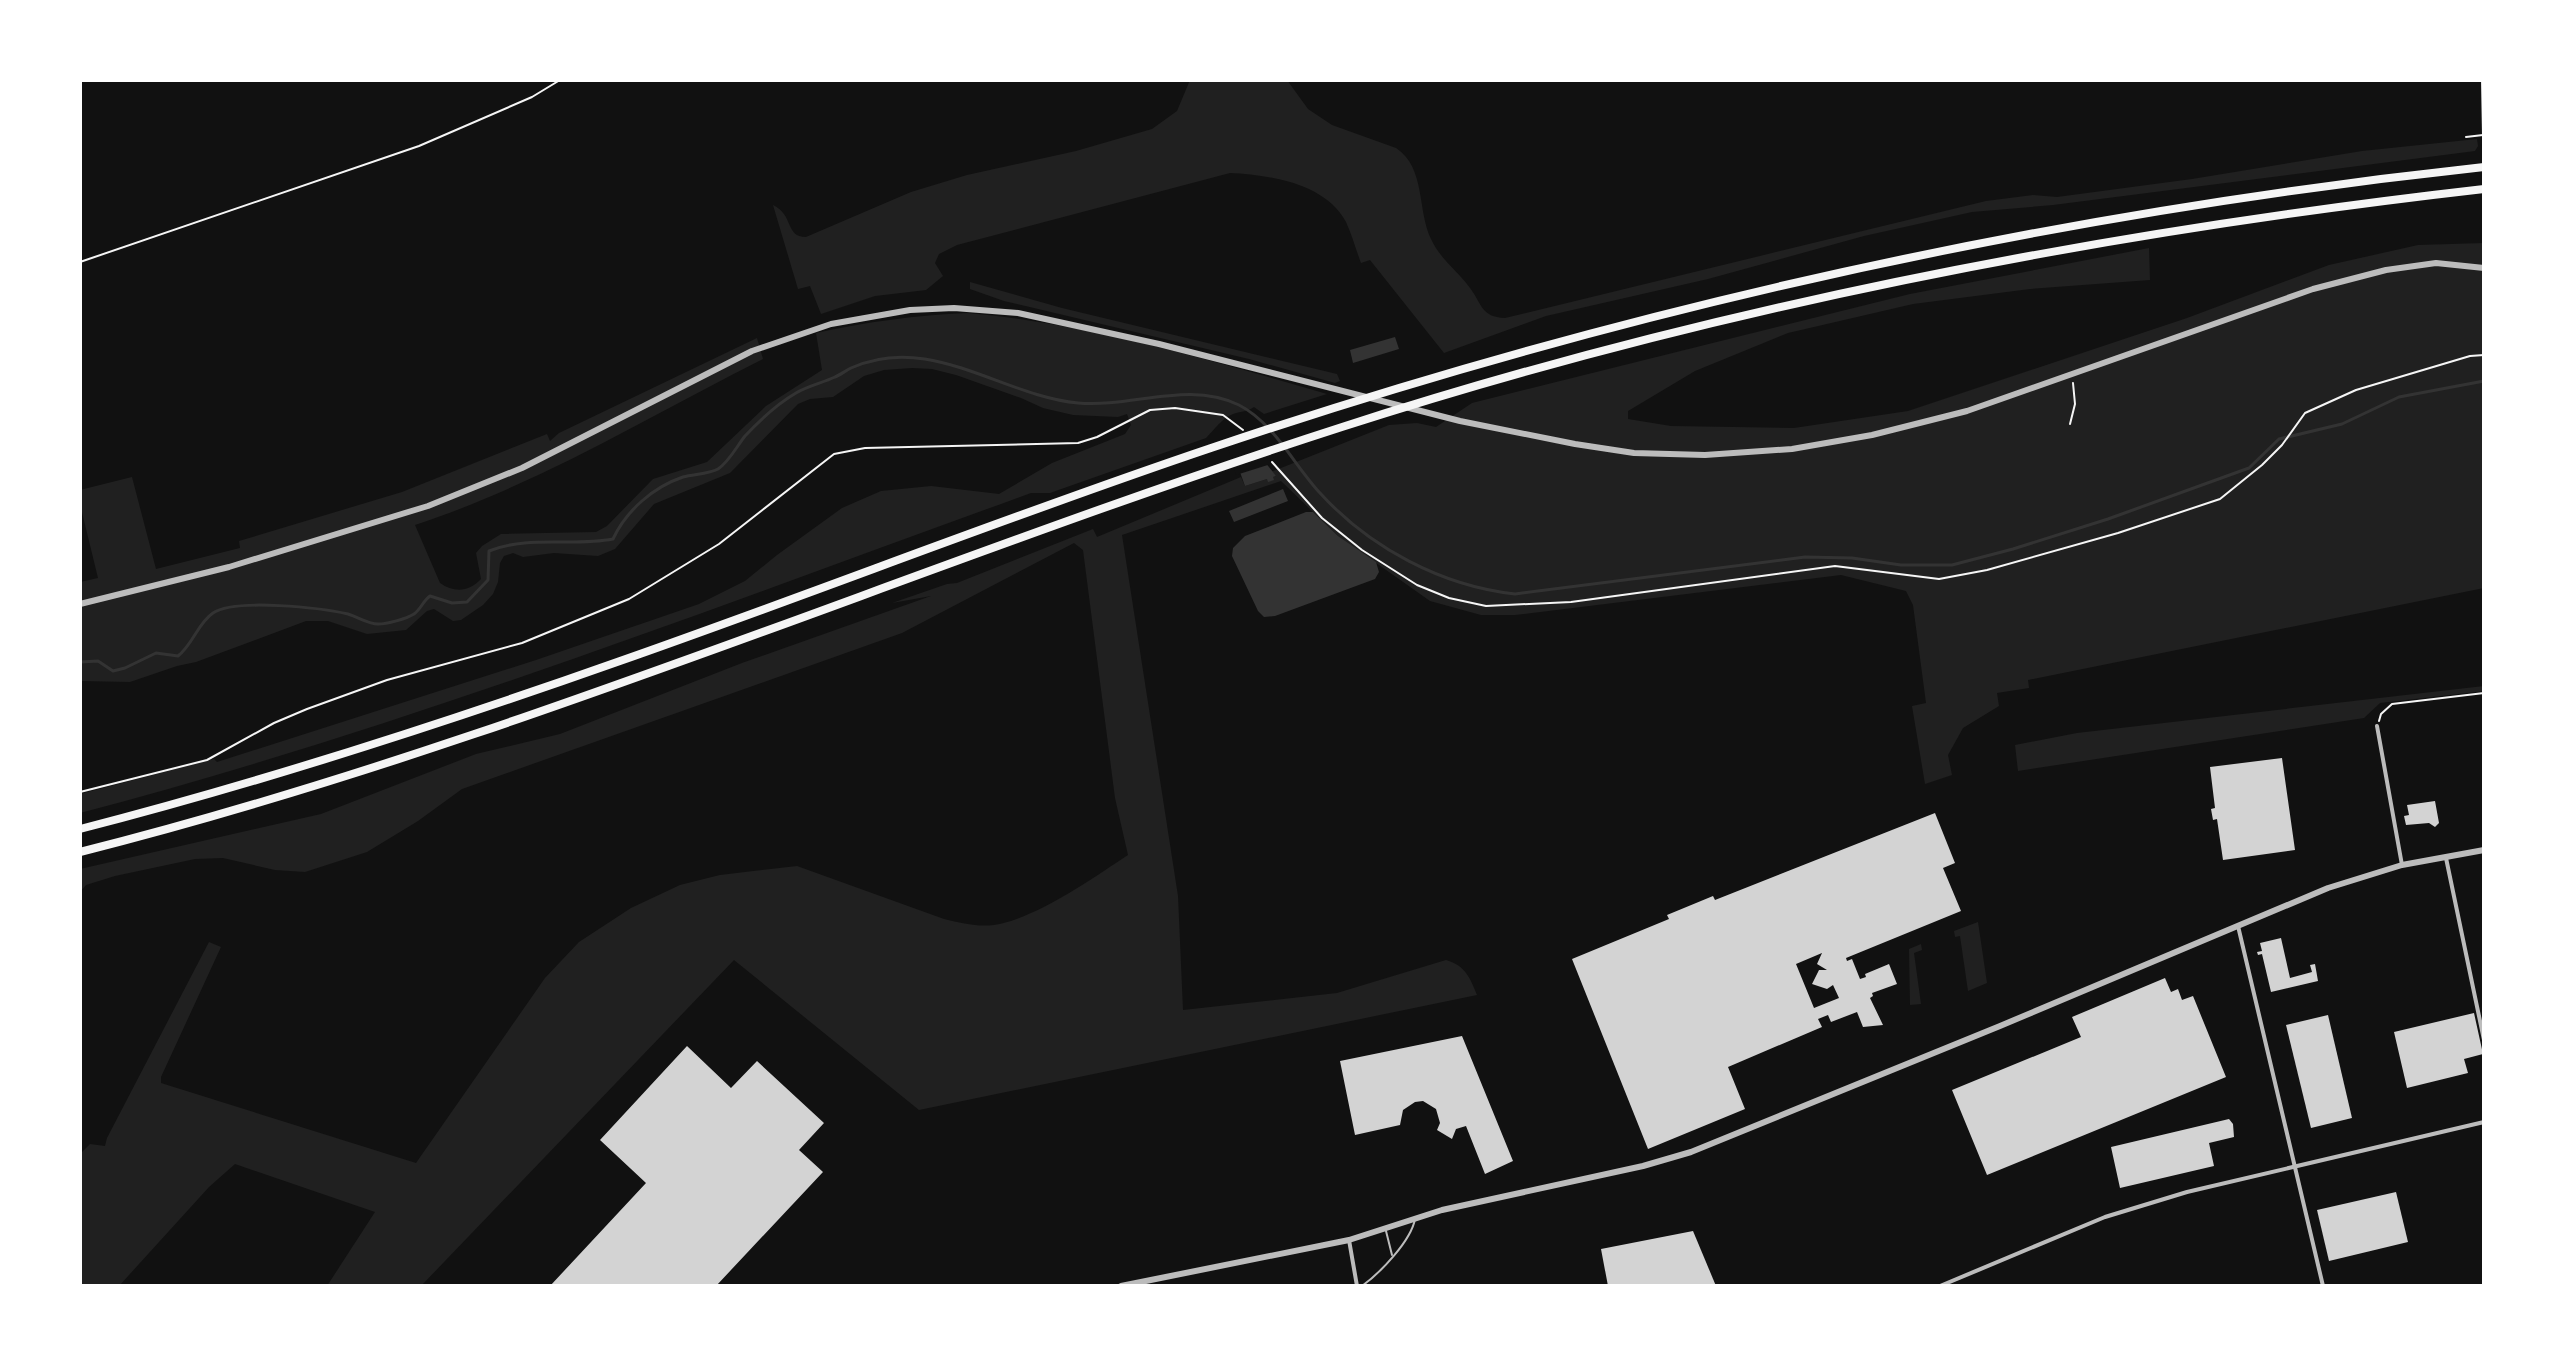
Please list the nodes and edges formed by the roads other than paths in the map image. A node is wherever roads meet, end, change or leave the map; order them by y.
1 (2484, 167) edge
2 (2484, 189) edge
3 (2484, 268) edge
4 (80, 604) edge
5 (2377, 726) road end
6 (80, 829) edge
7 (2484, 850) edge
8 (80, 852) edge
9 (2446, 856) junction
10 (2402, 865) junction
11 (2238, 926) junction
12 (2484, 1040) edge
13 (2484, 1122) edge
14 (2295, 1165) junction
15 (1416, 1218) junction
16 (1385, 1229) junction
17 (1349, 1240) junction
18 (1391, 1257) junction
19 (1121, 1286) edge
20 (1359, 1286) edge
21 (1940, 1286) edge
22 (2323, 1286) edge

1 - 6 highway
2 - 8 highway
3 - 4 street
5 - 10 street
7 - 9 street
9 - 10 street
9 - 12 street
10 - 11 street
11 - 14 street
11 - 15 street
13 - 14 street
14 - 21 street
14 - 22 street
15 - 16 street
15 - 18 lane
16 - 17 street
16 - 18 lane
17 - 19 street
17 - 20 street
18 - 20 lane

